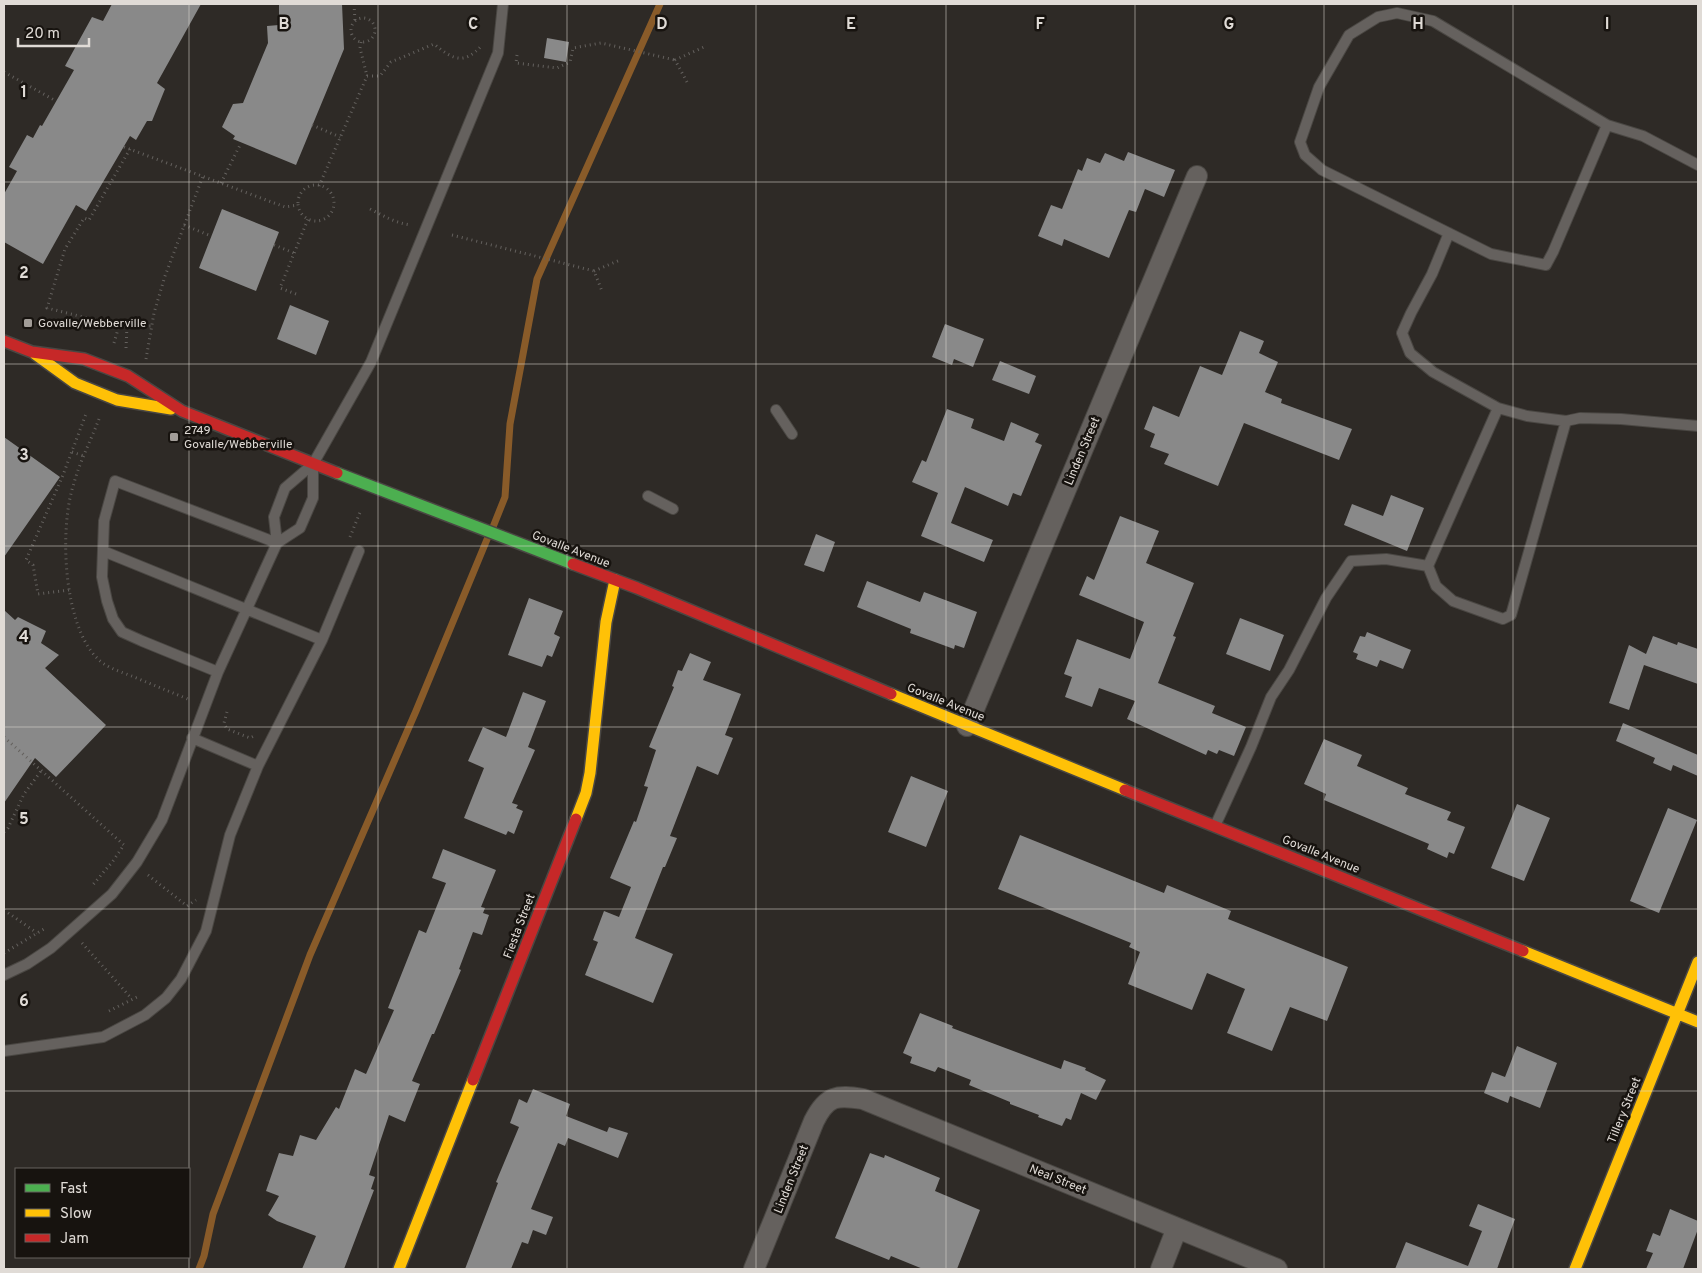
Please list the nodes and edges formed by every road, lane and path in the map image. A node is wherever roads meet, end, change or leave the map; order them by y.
1 (354, 4) edge
2 (502, 4) edge
3 (355, 21) junction
4 (483, 38) dead end
5 (361, 42) junction
6 (704, 47) dead end
7 (517, 48) dead end
8 (675, 60) junction
9 (4, 72) edge
10 (367, 76) junction
11 (687, 82) dead end
12 (56, 101) dead end
13 (312, 125) dead end
14 (1607, 125) junction
15 (340, 137) junction
16 (241, 143) dead end
17 (124, 147) dead end
18 (130, 149) junction
19 (1698, 165) edge
20 (203, 176) junction
21 (1197, 176) dead end
22 (221, 183) junction
23 (319, 186) junction
24 (298, 204) junction
25 (334, 204) junction
26 (340, 206) dead end
27 (370, 208) dead end
28 (308, 219) junction
29 (184, 225) junction
30 (419, 226) dead end
31 (1449, 234) junction
32 (452, 235) dead end
33 (211, 236) dead end
34 (274, 245) dead end
35 (294, 253) junction
36 (620, 260) dead end
37 (594, 272) junction
38 (602, 291) dead end
39 (296, 294) dead end
40 (119, 326) junction
41 (127, 326) junction
42 (152, 326) junction
43 (4, 341) edge
44 (114, 342) dead end
45 (126, 345) dead end
46 (32, 352) junction
47 (147, 353) dead end
48 (1498, 408) junction
49 (88, 410) dead end
50 (776, 410) dead end
51 (182, 411) junction
52 (1566, 421) junction
53 (1698, 426) edge
54 (792, 434) dead end
55 (72, 452) junction
56 (84, 456) dead end
57 (313, 464) junction
58 (648, 496) dead end
59 (673, 509) dead end
60 (361, 510) dead end
61 (349, 538) dead end
62 (277, 543) junction
63 (103, 551) junction
64 (359, 551) dead end
65 (1428, 566) junction
66 (615, 580) junction
67 (69, 590) dead end
68 (246, 609) junction
69 (322, 640) junction
70 (218, 672) junction
71 (227, 712) dead end
72 (967, 726) junction
73 (257, 731) dead end
74 (4, 738) edge
75 (192, 738) junction
76 (258, 766) junction
77 (42, 771) junction
78 (1215, 826) junction
79 (4, 832) edge
80 (146, 873) dead end
81 (91, 888) dead end
82 (198, 899) dead end
83 (4, 910) edge
84 (47, 927) dead end
85 (37, 933) junction
86 (81, 943) dead end
87 (4, 953) edge
88 (1698, 962) edge
89 (4, 975) edge
90 (143, 994) dead end
91 (132, 999) junction
92 (108, 1011) dead end
93 (1678, 1014) junction
94 (1698, 1022) edge
95 (4, 1052) edge
96 (836, 1097) joint
97 (1177, 1228) junction
98 (399, 1269) edge
99 (754, 1269) edge
100 (1161, 1269) edge
101 (1277, 1269) edge
102 (1575, 1269) edge

1 - 3 path
2 - 57 lane
3 - 5 path
3 - 5 path
4 - 10 path
5 - 10 path
6 - 8 path
7 - 8 path
8 - 11 path
9 - 12 path
10 - 15 path
13 - 15 path
14 - 19 lane
14 - 31 lane
14 - 31 lane
15 - 23 path
16 - 22 path
17 - 18 path
18 - 20 path
18 - 40 path
20 - 22 path
20 - 29 path
21 - 72 street, Linden Street
22 - 24 path
23 - 24 path
23 - 25 path
24 - 28 path
25 - 26 path
25 - 28 path
27 - 30 path
28 - 35 path
29 - 33 path
29 - 42 path
31 - 48 lane
32 - 37 path
34 - 35 path
35 - 39 path
36 - 37 path
37 - 38 path
40 - 41 path
40 - 44 path
41 - 42 path
41 - 45 path
42 - 47 path
43 - 46 street, Govalle Avenue
46 - 51 street, Govalle Avenue
46 - 51 street, Govalle Avenue
48 - 52 lane
48 - 65 lane
49 - 55 path
50 - 54 lane
51 - 57 street, Govalle Avenue
52 - 53 lane
52 - 65 lane
55 - 56 path
55 - 67 path
57 - 62 lane
57 - 62 lane
57 - 66 street, Govalle Avenue
58 - 59 lane
60 - 61 path
62 - 63 lane
62 - 68 lane
63 - 68 lane
63 - 70 lane
64 - 69 lane
65 - 78 lane
66 - 72 street, Govalle Avenue
66 - 98 street, Fiesta Street
68 - 69 lane
68 - 70 lane
69 - 76 lane
70 - 75 lane
71 - 73 path
72 - 78 street, Govalle Avenue
74 - 77 path
75 - 76 lane
75 - 89 lane
76 - 95 lane
77 - 79 path
77 - 81 path
78 - 93 street, Govalle Avenue
80 - 82 path
83 - 85 path
84 - 85 path
85 - 87 path
86 - 91 path
88 - 93 street, Tillery Street
90 - 91 path
91 - 92 path
93 - 94 street, Govalle Avenue
93 - 102 street, Tillery Street
96 - 97 street, Neal Street
96 - 99 street, Linden Street
97 - 100 street
97 - 101 street, Neal Street

